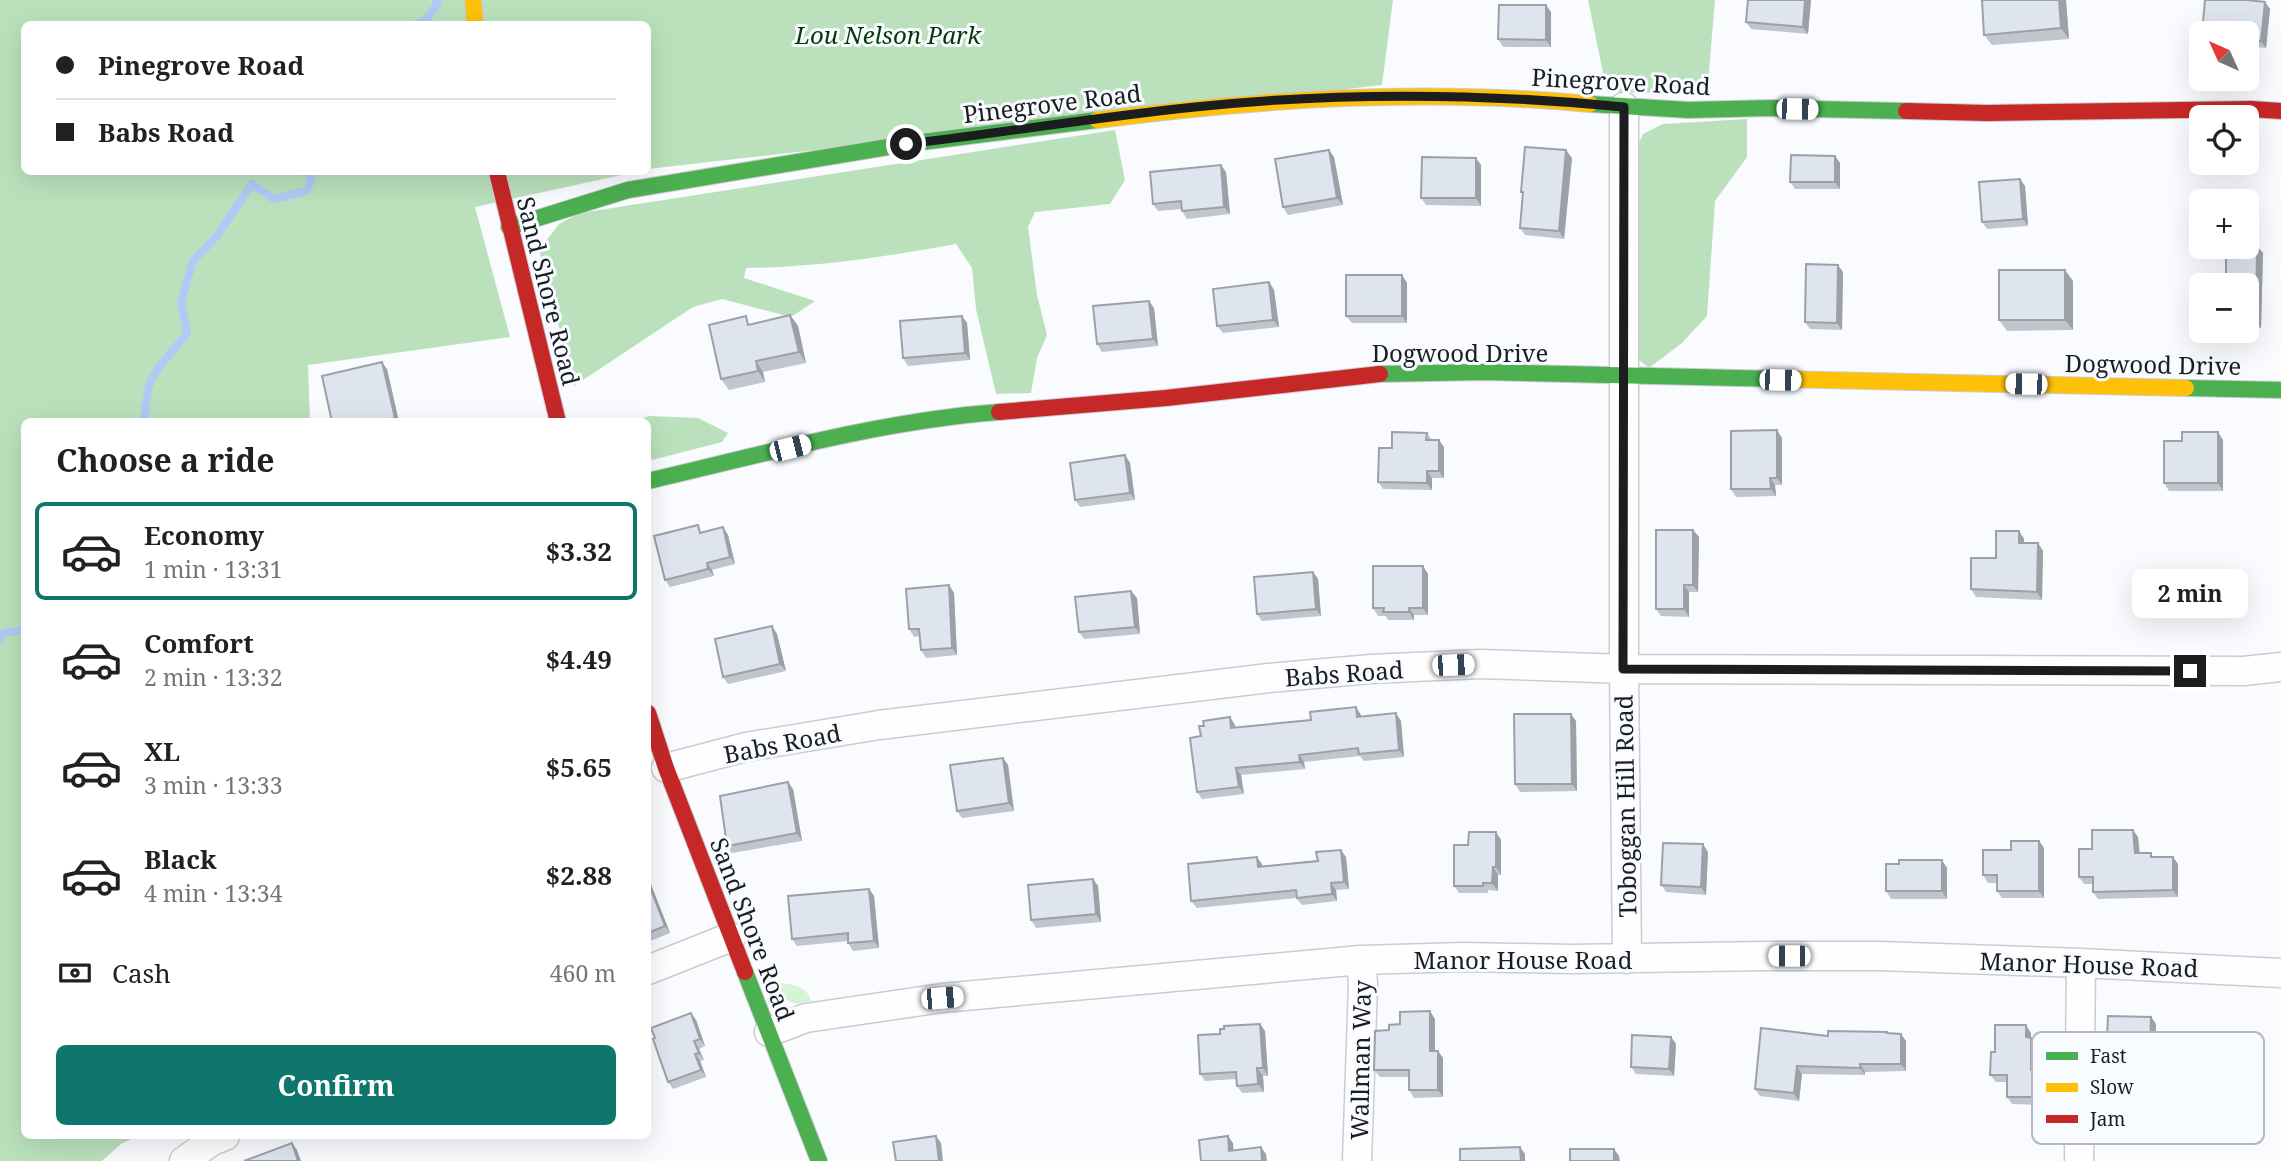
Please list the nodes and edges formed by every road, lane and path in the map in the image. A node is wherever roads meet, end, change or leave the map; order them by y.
1 (472, 0) edge
2 (475, 21) edge
3 (1624, 107) junction
4 (2281, 111) edge
5 (498, 175) edge
6 (509, 227) junction
7 (1623, 376) junction
8 (2281, 390) edge
9 (557, 418) edge
10 (651, 480) edge
11 (2281, 667) edge
12 (1623, 669) junction
13 (651, 722) edge
14 (666, 768) junction
15 (731, 937) junction
16 (1627, 958) junction
17 (1361, 960) junction
18 (2081, 963) junction
19 (651, 970) edge
20 (2281, 973) edge
21 (769, 1032) junction
22 (2080, 1032) edge
23 (217, 1139) edge
24 (184, 1161) edge
25 (819, 1161) edge
26 (1357, 1161) edge

1 - 2 street
3 - 4 street, Pinegrove Road
3 - 6 street, Pinegrove Road
3 - 7 street, Toboggan Hill Road
5 - 6 street, Sand Shore Road
6 - 9 street, Sand Shore Road
7 - 8 street, Dogwood Drive
7 - 10 street, Dogwood Drive
7 - 12 street, Toboggan Hill Road
11 - 12 street, Babs Road
12 - 14 street, Babs Road
12 - 16 street, Toboggan Hill Road
13 - 14 street, Sand Shore Road
14 - 15 street, Sand Shore Road
15 - 19 street
15 - 21 street, Sand Shore Road
16 - 17 street, Manor House Road
16 - 18 street, Manor House Road
17 - 21 street, Manor House Road
17 - 26 street, Wallman Way
18 - 20 street, Manor House Road
18 - 22 street
21 - 25 street, Sand Shore Road
23 - 24 street

